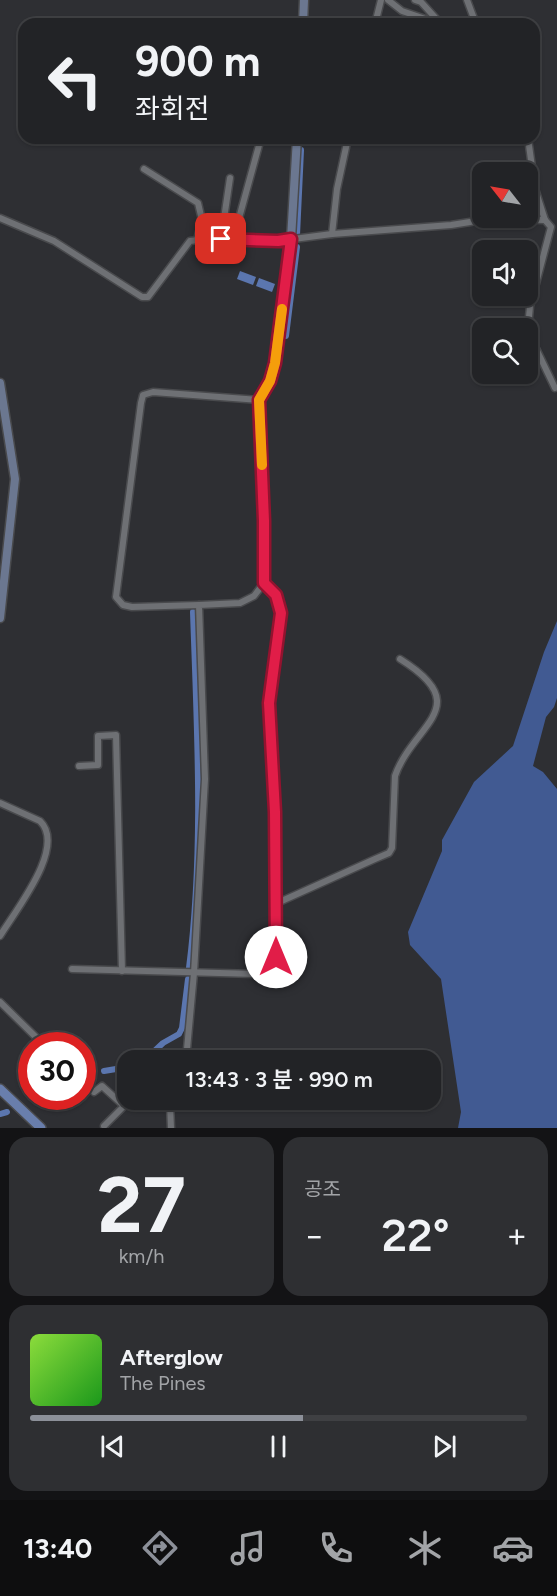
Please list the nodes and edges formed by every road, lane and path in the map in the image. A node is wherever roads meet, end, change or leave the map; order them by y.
1 (304, 0) edge
2 (381, 0) edge
3 (388, 0) edge
4 (415, 0) edge
5 (467, 0) edge
6 (303, 18) edge
7 (376, 18) edge
8 (423, 18) edge
9 (435, 18) edge
10 (474, 18) edge
11 (259, 144) edge
12 (297, 144) edge
13 (347, 144) edge
14 (529, 144) edge
15 (144, 168) dead end
16 (230, 178) dead end
17 (0, 218) edge
18 (202, 220) junction
19 (545, 220) junction
20 (554, 226) edge
21 (222, 228) junction
22 (332, 234) junction
23 (221, 239) junction
24 (291, 239) junction
25 (196, 240) junction
26 (233, 240) junction
27 (529, 318) edge
28 (538, 351) edge
29 (0, 383) edge
30 (555, 388) dead end
31 (259, 400) junction
32 (264, 583) junction
33 (199, 605) junction
34 (0, 618) edge
35 (400, 659) dead end
36 (79, 766) dead end
37 (0, 803) edge
38 (275, 904) junction
39 (0, 936) edge
40 (72, 969) dead end
41 (122, 971) junction
42 (194, 973) junction
43 (0, 1002) edge
44 (31, 1032) edge
45 (187, 1050) edge
46 (0, 1089) edge
47 (96, 1090) edge
48 (170, 1110) edge
49 (104, 1126) dead end
50 (41, 1128) edge
51 (171, 1128) edge

1 - 6 street
2 - 7 street
3 - 8 street
4 - 9 street
5 - 10 street
11 - 26 street
12 - 24 street
13 - 22 street
14 - 19 street
15 - 18 street
16 - 21 street
17 - 25 street
18 - 21 street
18 - 25 street
19 - 20 street
19 - 22 street
20 - 27 street
21 - 23 street
22 - 24 street
23 - 25 street
23 - 26 street
24 - 26 street
24 - 31 street
28 - 30 street
29 - 34 street
31 - 32 street
31 - 33 street
32 - 33 street
32 - 38 street
33 - 42 street
35 - 38 street
36 - 41 street
37 - 39 street
38 - 42 street
40 - 41 street
41 - 42 street
42 - 45 street
43 - 44 street
46 - 50 main road
47 - 49 street
48 - 51 street

